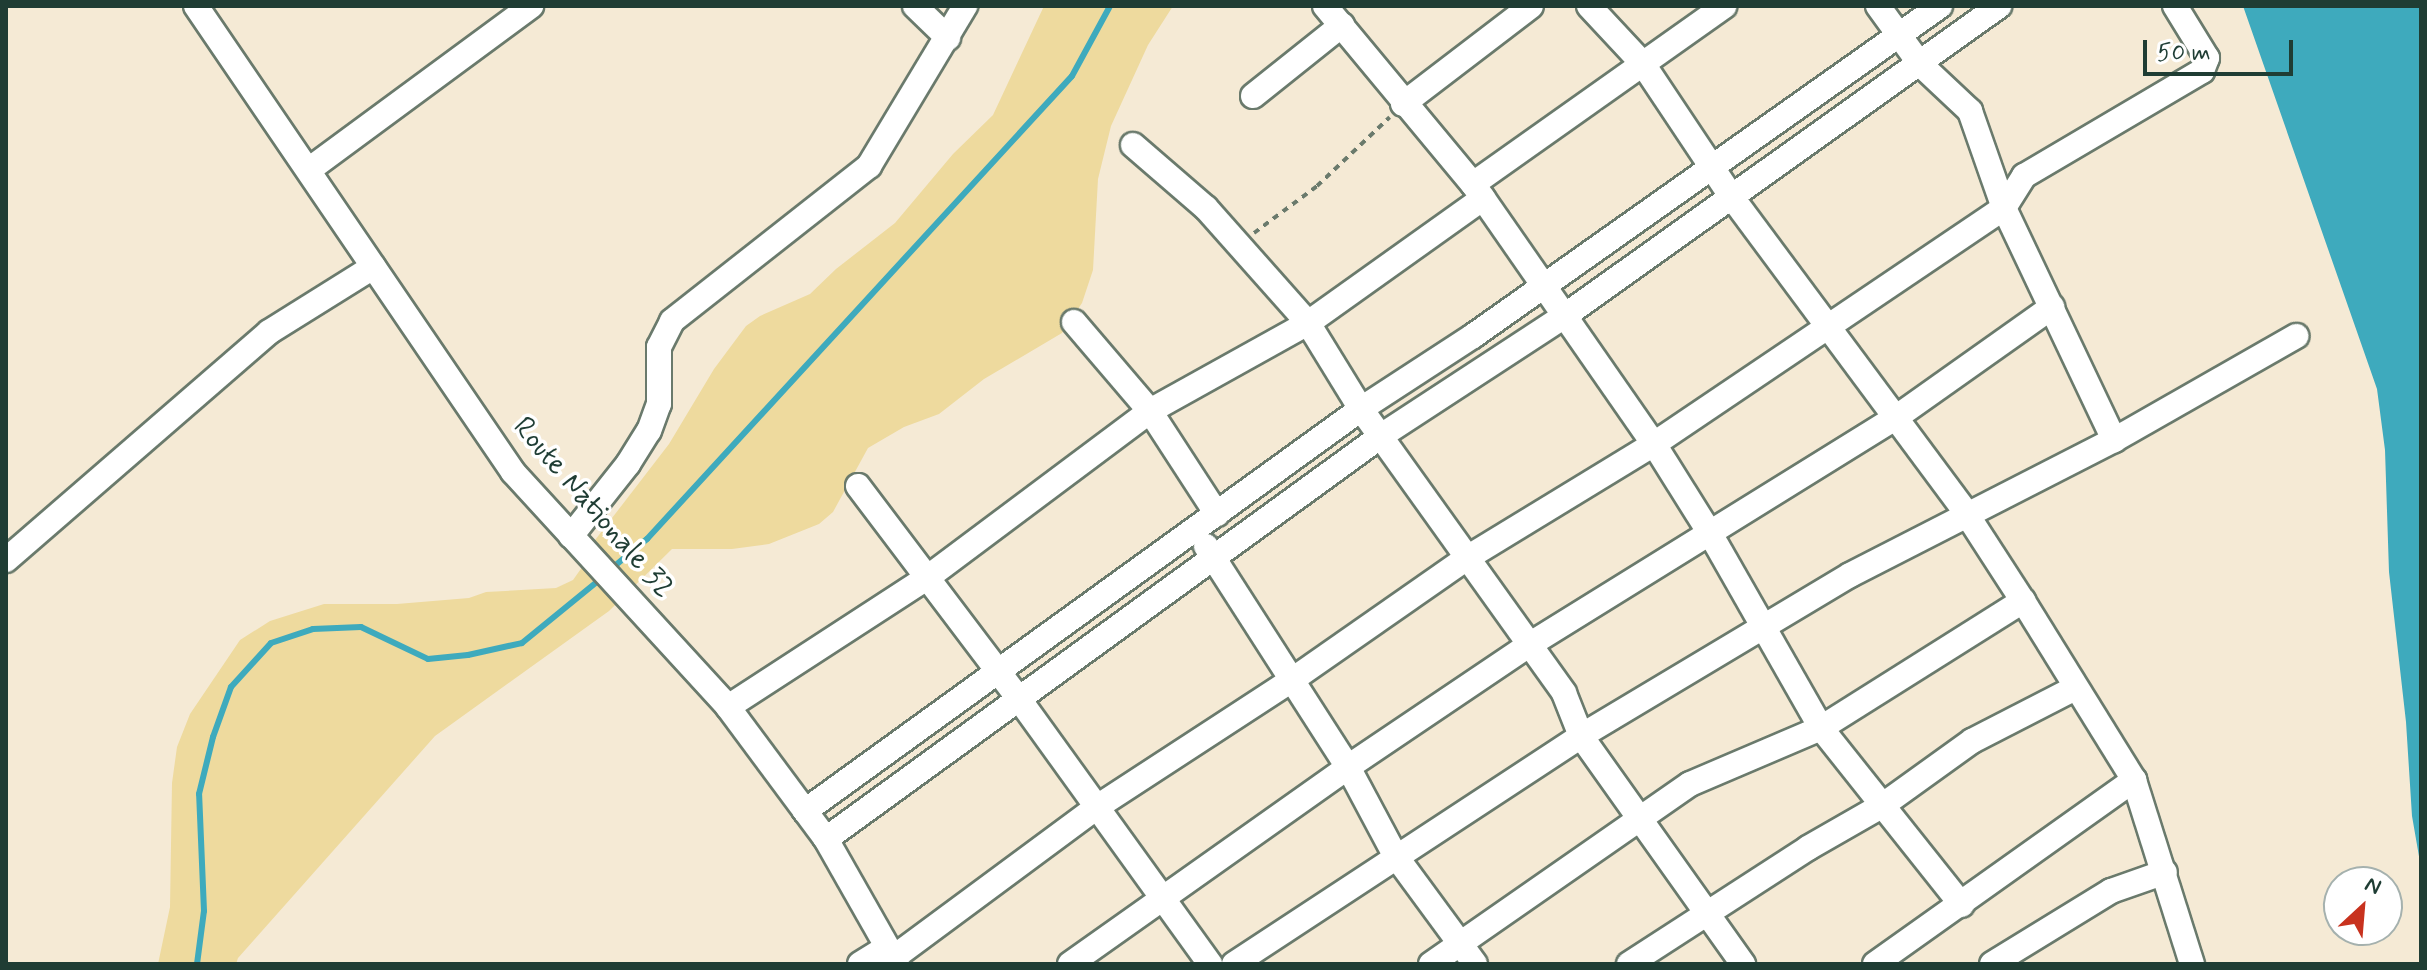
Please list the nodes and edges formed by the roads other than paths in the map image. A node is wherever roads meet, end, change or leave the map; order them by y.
1 (196, 6) edge
2 (531, 6) edge
3 (915, 6) edge
4 (965, 6) edge
5 (1531, 6) edge
6 (1589, 6) edge
7 (1724, 6) edge
8 (1878, 6) edge
9 (1940, 6) edge
10 (1999, 6) edge
11 (2175, 6) edge
12 (1339, 14) edge
13 (1899, 35) junction
14 (948, 38) junction
15 (1643, 64) junction
16 (1920, 64) junction
17 (1253, 96) dead end
18 (1403, 104) junction
19 (1133, 145) dead end
20 (1712, 168) junction
21 (310, 169) junction
22 (1478, 191) junction
23 (1731, 196) junction
24 (2004, 208) junction
25 (373, 267) junction
26 (1542, 287) junction
27 (2052, 307) junction
28 (1563, 317) junction
29 (1074, 322) dead end
30 (1308, 323) junction
31 (1828, 324) junction
32 (2296, 336) dead end
33 (1361, 409) junction
34 (1150, 411) junction
35 (1898, 416) junction
36 (1381, 436) junction
37 (2114, 440) junction
38 (1654, 444) junction
39 (858, 486) dead end
40 (1966, 513) junction
41 (1217, 514) junction
42 (1195, 531) junction
43 (1711, 535) junction
44 (571, 536) junction
45 (1214, 557) junction
46 (1467, 558) junction
47 (6, 560) edge
48 (927, 578) junction
49 (2023, 601) junction
50 (1763, 627) junction
51 (1529, 645) junction
52 (998, 672) junction
53 (1292, 680) junction
54 (2075, 688) junction
55 (1019, 699) junction
56 (728, 707) junction
57 (1821, 728) junction
58 (1581, 736) junction
59 (1348, 767) junction
60 (2134, 780) junction
61 (1883, 805) junction
62 (1097, 807) junction
63 (805, 811) junction
64 (1638, 818) junction
65 (826, 839) junction
66 (1395, 855) junction
67 (2165, 872) junction
68 (1165, 900) junction
69 (1962, 905) junction
70 (1707, 914) junction
71 (1460, 944) junction
72 (892, 956) edge
73 (860, 964) edge
74 (1070, 964) edge
75 (1210, 964) edge
76 (1234, 964) edge
77 (1431, 964) edge
78 (1475, 964) edge
79 (1629, 964) edge
80 (1743, 964) edge
81 (1875, 964) edge
82 (1992, 964) edge
83 (2192, 964) edge

1 - 21 street, Route Nationale 32
2 - 21 street
3 - 14 street
4 - 14 street
5 - 18 street
6 - 15 street
7 - 15 street
8 - 13 street
9 - 13 street
10 - 16 street
11 - 24 street
12 - 17 street
12 - 18 street
13 - 16 street
13 - 20 street
14 - 44 street
15 - 20 street
15 - 22 street
16 - 23 street
16 - 24 street
18 - 22 street
19 - 30 street
20 - 23 street
20 - 26 street
21 - 25 street, Route Nationale 32
22 - 26 street
22 - 30 street
23 - 28 street
23 - 31 street
24 - 27 street
24 - 31 street
25 - 44 street, Route Nationale 32
25 - 47 street
26 - 28 street
26 - 33 street
27 - 35 street
27 - 37 street
28 - 36 street
28 - 38 street
29 - 34 street
30 - 33 street
30 - 34 street
31 - 35 street
31 - 38 street
32 - 37 street
33 - 36 street
33 - 41 street
34 - 41 street
34 - 48 street
35 - 40 street
35 - 43 street
36 - 45 street
36 - 46 street
37 - 40 street
38 - 43 street
38 - 46 street
39 - 48 street
40 - 49 street
40 - 50 street
41 - 42 street
42 - 45 street
42 - 52 street
43 - 50 street
43 - 51 street
44 - 56 street, Route Nationale 32
45 - 53 street
45 - 55 street
46 - 51 street
46 - 53 street
48 - 52 street
48 - 56 street
49 - 54 street
49 - 57 street
50 - 57 street
50 - 58 street
51 - 58 street
51 - 59 street
52 - 55 street
52 - 63 street
53 - 59 street
53 - 62 street
54 - 60 street
54 - 61 street
55 - 62 street
55 - 65 street
56 - 63 street, Route Nationale 32
57 - 61 street
57 - 64 street
58 - 64 street
58 - 66 street
59 - 66 street
59 - 68 street
60 - 67 street
60 - 69 street
61 - 69 street
61 - 70 street
62 - 68 street
62 - 72 street
63 - 65 street, Route Nationale 32
64 - 70 street
64 - 71 street
65 - 72 street, Route Nationale 32
66 - 71 street
66 - 76 street
67 - 82 street
67 - 83 street
68 - 74 street
68 - 75 street
69 - 81 street
70 - 79 street
70 - 80 street
71 - 77 street
71 - 78 street
72 - 73 street

